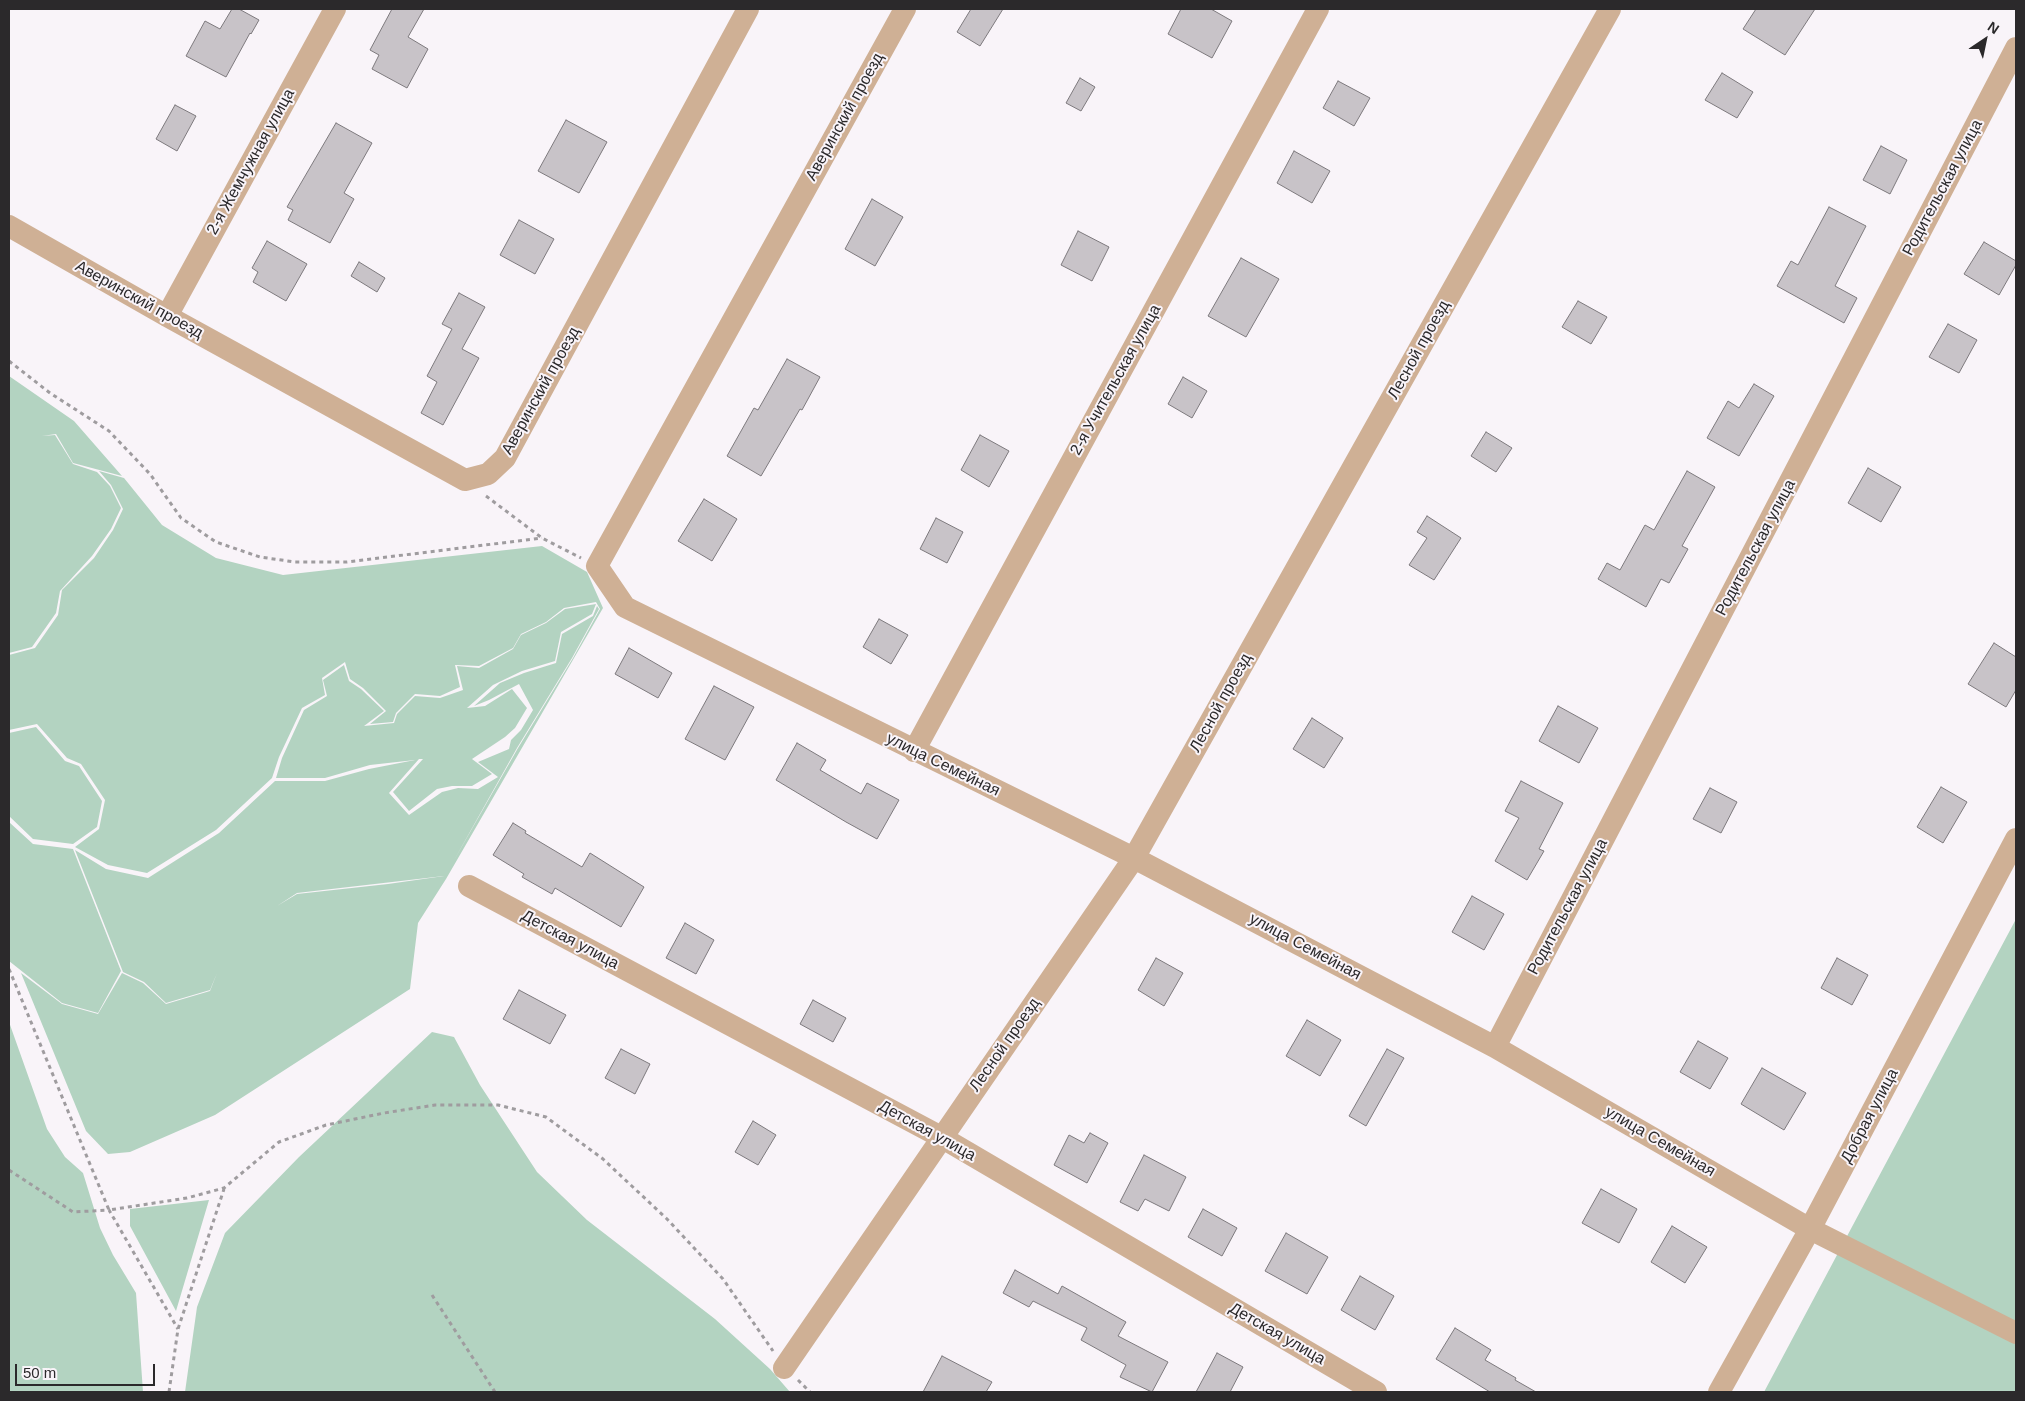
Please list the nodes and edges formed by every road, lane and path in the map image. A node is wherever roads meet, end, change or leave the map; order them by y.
1 (335, 9) edge
2 (748, 9) edge
3 (905, 9) edge
4 (1318, 9) edge
5 (1610, 9) edge
6 (2016, 48) edge
7 (9, 226) edge
8 (167, 316) junction
9 (9, 361) edge
10 (465, 480) junction
11 (542, 538) junction
12 (597, 566) junction
13 (914, 751) junction
14 (2016, 839) edge
15 (1134, 858) junction
16 (469, 886) dead end
17 (9, 969) edge
18 (1495, 1046) junction
19 (941, 1137) junction
20 (9, 1170) edge
21 (224, 1188) junction
22 (109, 1210) junction
23 (1810, 1229) junction
24 (432, 1295) dead end
25 (178, 1330) junction
26 (2016, 1333) edge
27 (784, 1368) junction
28 (170, 1392) edge
29 (495, 1392) edge
30 (810, 1392) edge
31 (1376, 1392) edge
32 (1719, 1392) edge

1 - 8 street, 2-я Жемчужная улица
2 - 10 street, Аверинский проезд
3 - 12 street, Аверинский проезд
4 - 13 street, 2-я Учительская улица
5 - 15 street, Лесной проезд
6 - 18 street, Родительская улица
7 - 8 street, Аверинский проезд
8 - 10 street, Аверинский проезд
9 - 11 path
10 - 11 path
11 - 12 path
12 - 13 street, улица Семейная
13 - 15 street, улица Семейная
14 - 23 street, Добрая улица
15 - 18 street, улица Семейная
15 - 19 street, Лесной проезд
16 - 19 street, Детская улица
17 - 22 path
18 - 23 street, улица Семейная
19 - 27 street, Лесной проезд
19 - 31 street, Детская улица
20 - 22 path
21 - 22 path
21 - 25 path
21 - 27 path
22 - 25 path
23 - 26 street, улица Семейная
23 - 32 street, Добрая улица
24 - 29 path
25 - 28 path
27 - 30 path

